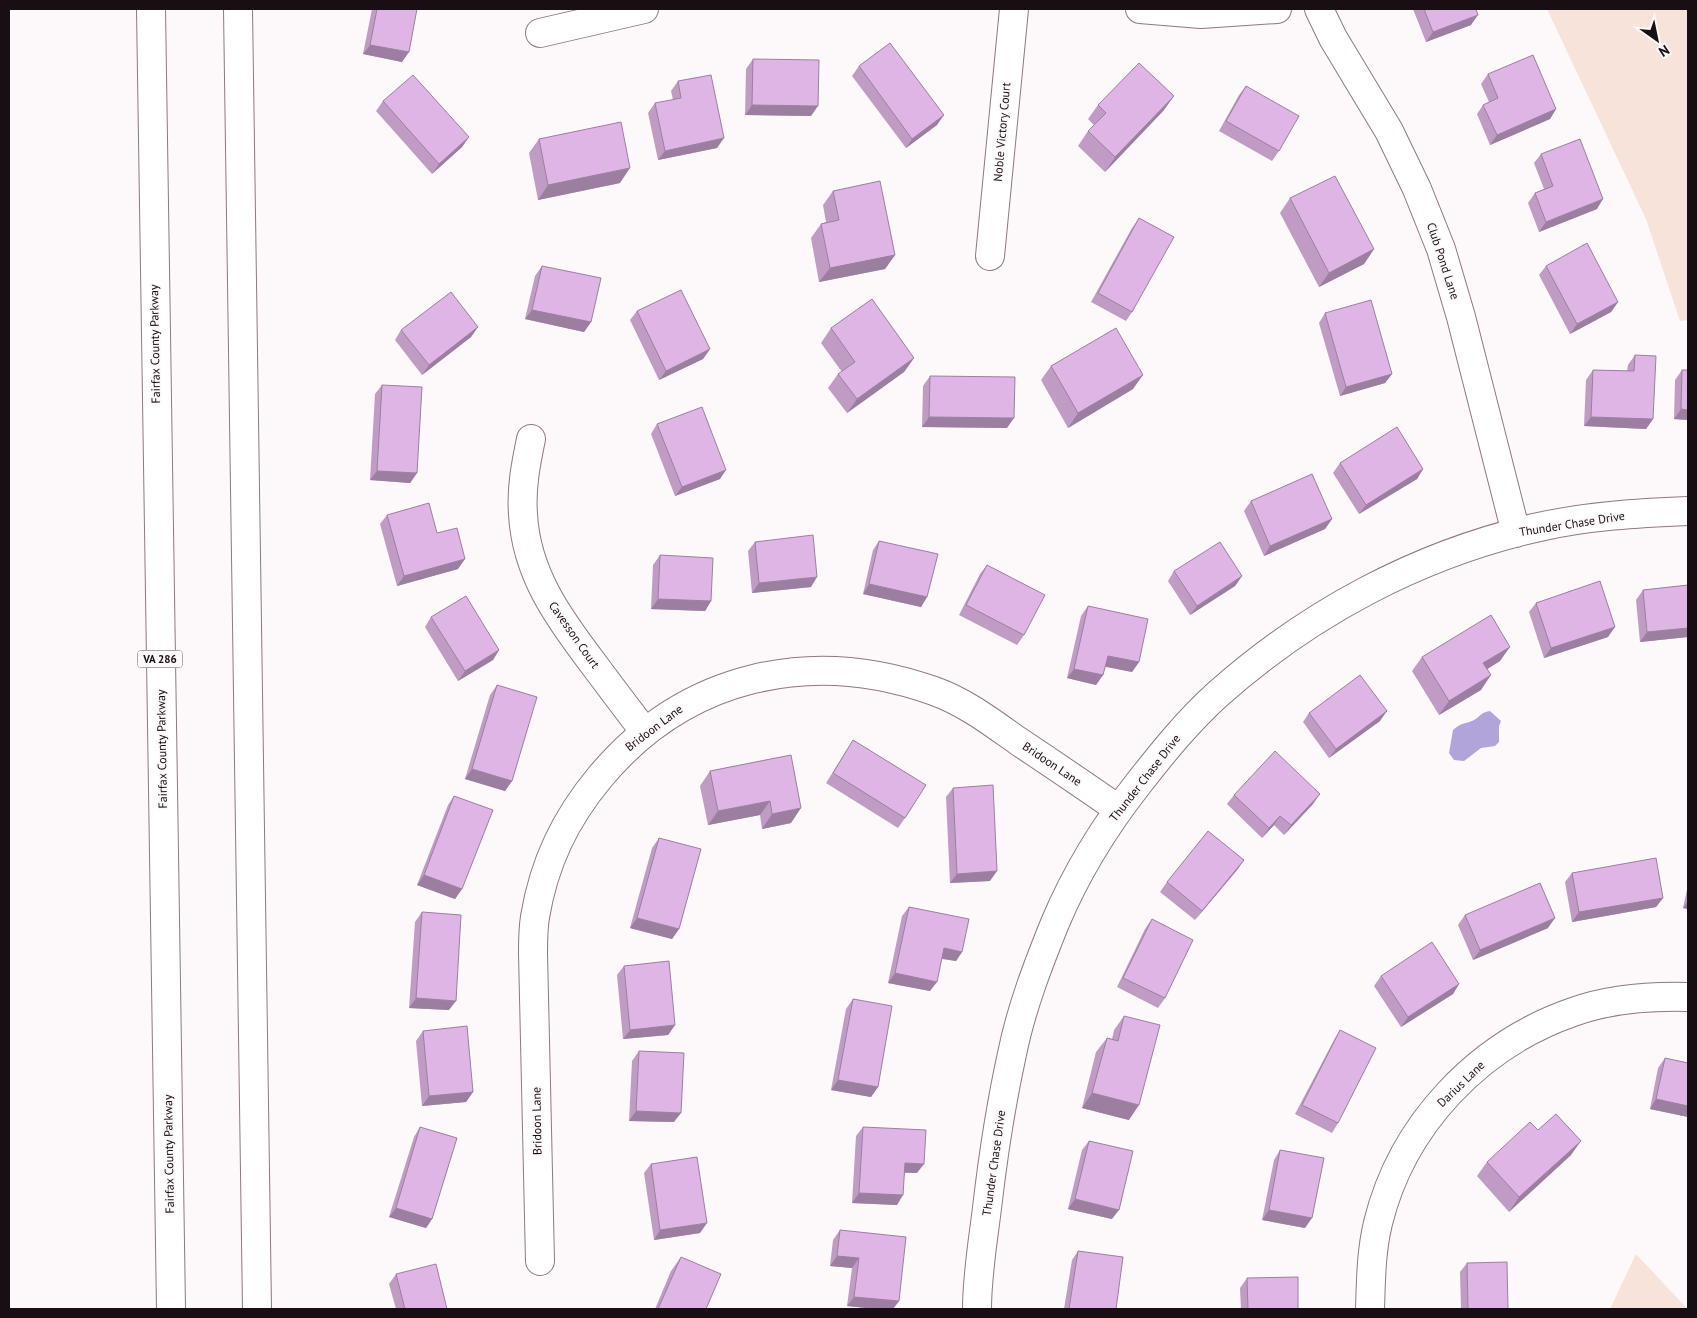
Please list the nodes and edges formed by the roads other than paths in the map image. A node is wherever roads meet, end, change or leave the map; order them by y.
1 (151, 9) edge
2 (238, 9) edge
3 (644, 9) edge
4 (1014, 9) edge
5 (1140, 9) edge
6 (1277, 9) edge
7 (1319, 9) edge
8 (540, 33) dead end
9 (990, 256) dead end
10 (531, 439) dead end
11 (1688, 511) edge
12 (1516, 533) junction
13 (645, 732) junction
14 (1118, 809) junction
15 (1688, 997) edge
16 (540, 1261) dead end
17 (171, 1309) edge
18 (257, 1309) edge
19 (977, 1309) edge
20 (1370, 1309) edge

1 - 17 main road, Fairfax County Parkway / VA 286
2 - 18 main road
3 - 8 main road
4 - 9 main road, Noble Victory Court
5 - 6 main road
7 - 12 main road, Club Pond Lane
10 - 13 main road, Cavesson Court
11 - 12 main road, Thunder Chase Drive
12 - 14 main road, Thunder Chase Drive
13 - 14 main road, Bridoon Lane
13 - 16 main road, Bridoon Lane
14 - 19 main road, Thunder Chase Drive
15 - 20 main road, Darius Lane

